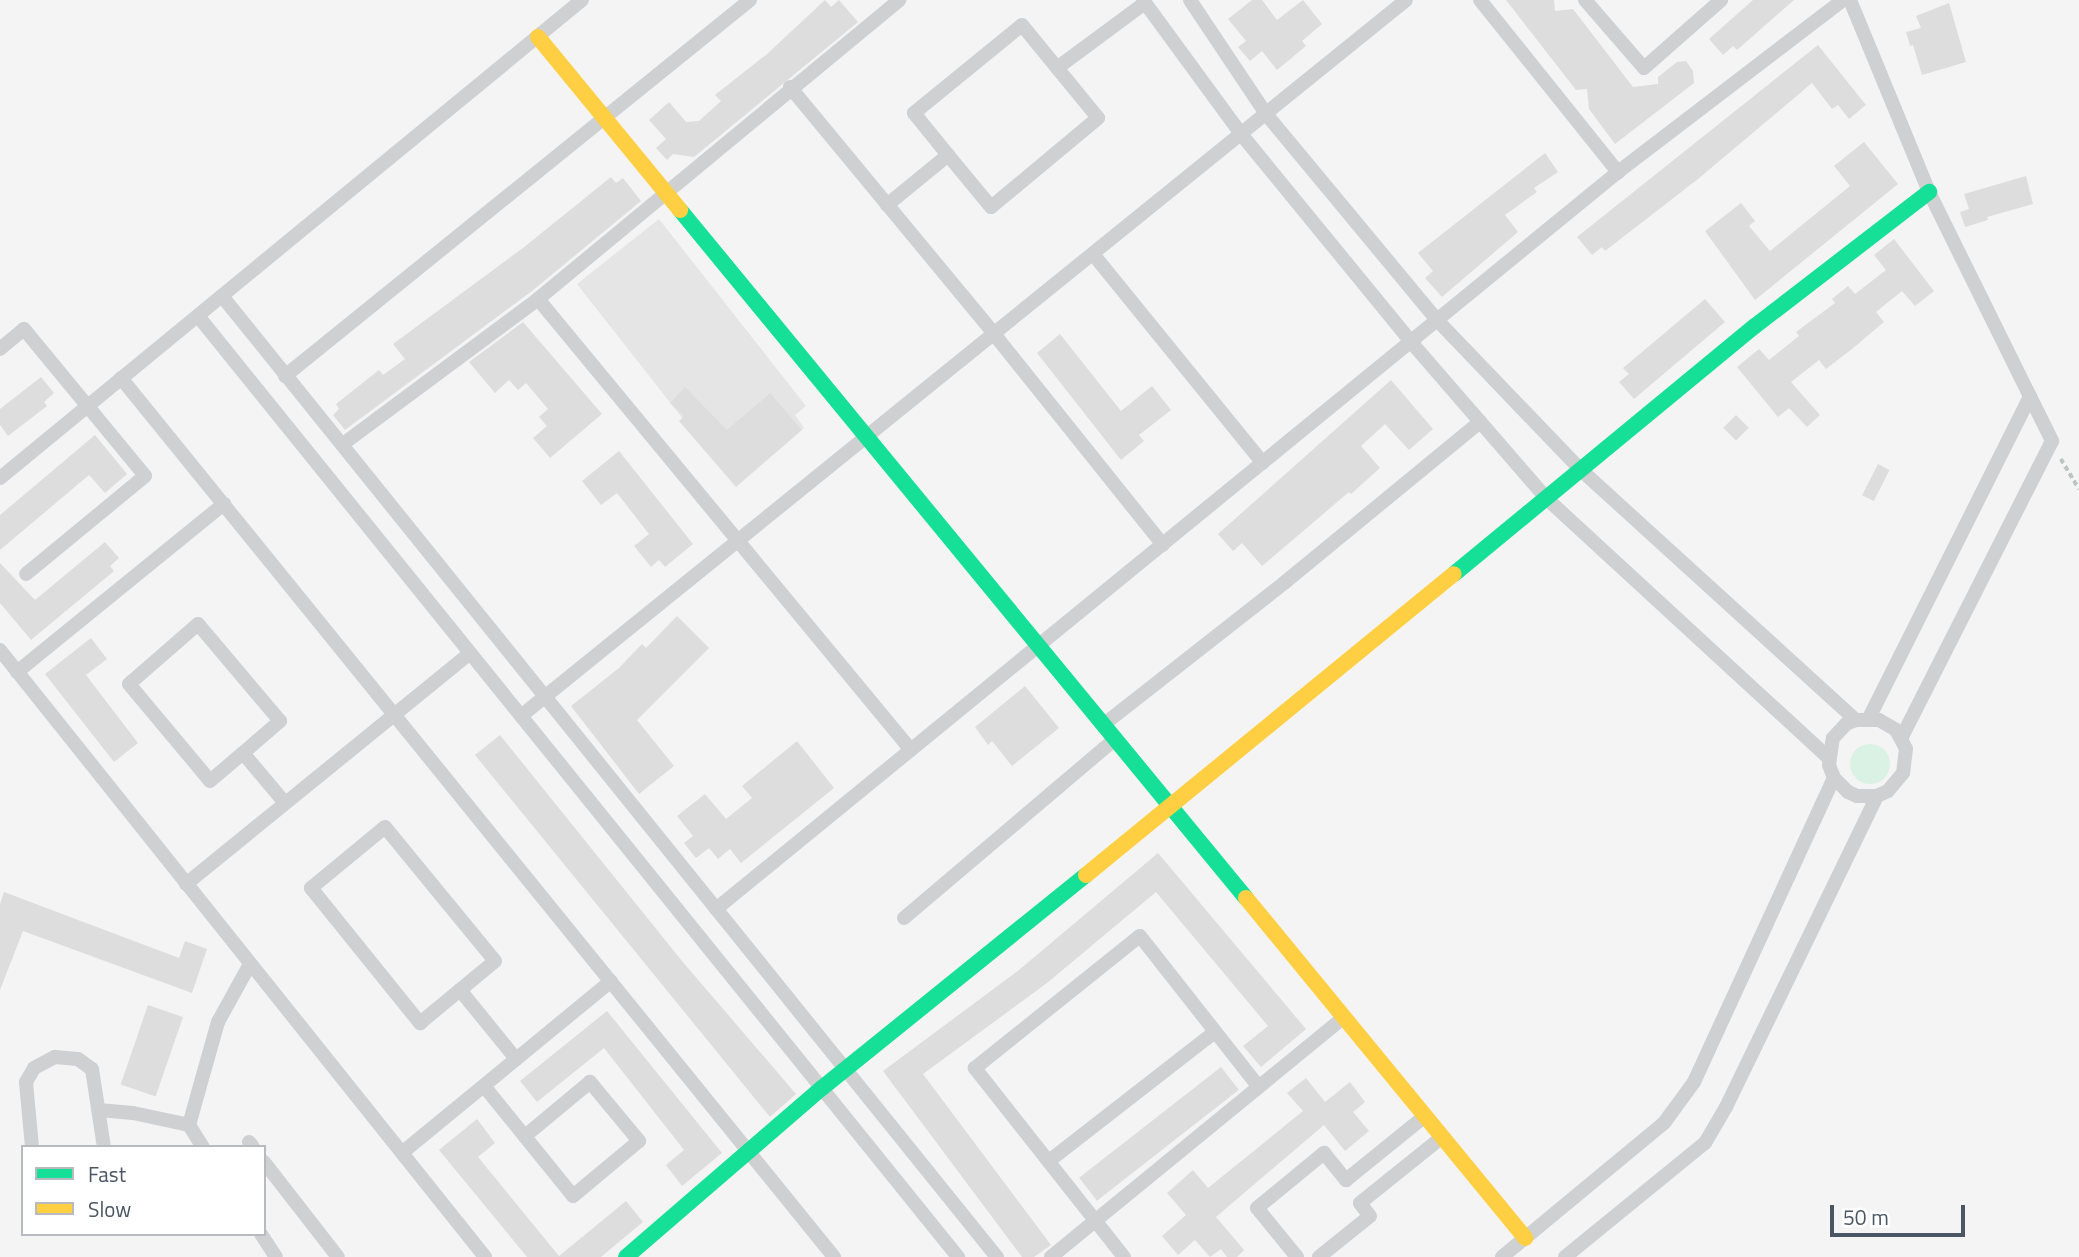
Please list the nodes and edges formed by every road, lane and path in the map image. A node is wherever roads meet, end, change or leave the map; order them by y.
1 (582, 0) edge
2 (750, 0) edge
3 (899, 0) edge
4 (1191, 0) edge
5 (1406, 0) edge
6 (1480, 0) edge
7 (1585, 0) edge
8 (1721, 0) edge
9 (1843, 0) edge
10 (1850, 0) edge
11 (1144, 1) edge
12 (538, 37) junction
13 (1057, 68) junction
14 (790, 87) junction
15 (1266, 114) junction
16 (605, 118) junction
17 (1241, 134) junction
18 (948, 155) junction
19 (1618, 172) junction
20 (667, 190) junction
21 (1930, 192) junction
22 (887, 205) junction
23 (1093, 254) junction
24 (222, 296) junction
25 (538, 299) junction
26 (198, 316) junction
27 (1437, 320) junction
28 (995, 334) junction
29 (1411, 342) junction
30 (0, 349) edge
31 (285, 376) junction
32 (121, 378) junction
33 (2030, 396) junction
34 (87, 407) junction
35 (1480, 422) junction
36 (866, 436) junction
37 (2052, 441) junction
38 (343, 444) junction
39 (1263, 463) junction
40 (1581, 470) junction
41 (0, 478) edge
42 (2079, 489) edge
43 (1546, 498) junction
44 (224, 504) junction
45 (737, 541) junction
46 (1163, 545) junction
47 (26, 574) dead end
48 (1039, 647) junction
49 (0, 650) edge
50 (470, 653) junction
51 (17, 672) junction
52 (545, 697) junction
53 (396, 713) junction
54 (521, 716) junction
55 (1862, 719) junction
56 (1103, 725) junction
57 (1901, 738) junction
58 (1115, 739) junction
59 (911, 750) junction
60 (243, 753) junction
61 (1828, 757) junction
62 (1834, 778) junction
63 (1877, 796) junction
64 (285, 803) junction
65 (1171, 807) junction
66 (186, 884) junction
67 (716, 909) junction
68 (904, 918) dead end
69 (250, 964) junction
70 (611, 981) junction
71 (460, 990) junction
72 (1344, 1017) junction
73 (1215, 1032) junction
74 (516, 1059) junction
75 (845, 1069) junction
76 (484, 1086) junction
77 (1259, 1087) junction
78 (822, 1088) junction
79 (99, 1111) junction
80 (1425, 1116) junction
81 (189, 1125) junction
82 (525, 1136) junction
83 (1442, 1137) junction
84 (32, 1145) edge
85 (104, 1145) edge
86 (202, 1145) edge
87 (403, 1152) junction
88 (750, 1153) junction
89 (1049, 1161) junction
90 (266, 1165) edge
91 (1095, 1220) junction
92 (262, 1236) edge
93 (1525, 1238) junction
94 (276, 1257) edge
95 (338, 1257) edge
96 (485, 1257) edge
97 (626, 1257) edge
98 (834, 1257) edge
99 (958, 1257) edge
100 (997, 1257) edge
101 (1051, 1257) edge
102 (1124, 1257) edge
103 (1297, 1257) edge
104 (1319, 1257) edge
105 (1502, 1257) edge
106 (1565, 1257) edge

1 - 12 street
2 - 16 street
3 - 14 street
4 - 15 street
5 - 15 street
6 - 19 street
7 - 8 street
9 - 19 street
10 - 21 street
11 - 13 street
11 - 17 street
12 - 16 street
12 - 24 street
13 - 18 street
13 - 18 street
14 - 20 street
14 - 22 street
15 - 17 street
15 - 27 street
16 - 20 street
16 - 31 street
17 - 23 street
17 - 29 street
18 - 22 street
19 - 27 street
20 - 25 street
20 - 36 street
21 - 33 street
21 - 40 street
22 - 28 street
23 - 28 street
23 - 39 street
24 - 26 street
24 - 31 street
25 - 38 street
25 - 45 street
26 - 32 street
26 - 50 street
27 - 29 street
27 - 40 street
28 - 36 street
28 - 46 street
29 - 35 street
29 - 39 street
30 - 34 street
31 - 38 street
32 - 34 street
32 - 44 street
33 - 37 street
33 - 55 street
34 - 41 street
34 - 47 street
35 - 43 street
35 - 56 street
36 - 45 street
36 - 48 street
37 - 42 path
37 - 57 street
38 - 52 street
39 - 46 street
40 - 43 street
40 - 55 street
43 - 61 street
43 - 65 street
44 - 51 street
44 - 53 street
45 - 52 street
45 - 59 street
46 - 48 street
48 - 56 street
48 - 59 street
49 - 51 street
50 - 53 street
50 - 54 street
51 - 66 street
52 - 54 street
52 - 67 street
53 - 64 street
53 - 70 street
54 - 78 street
55 - 57 street
55 - 61 street
56 - 58 street
57 - 63 street
58 - 65 street
58 - 68 street
59 - 67 street
60 - 60 street
60 - 64 street
61 - 62 street
62 - 63 street
62 - 93 street
63 - 106 street
64 - 66 street
65 - 72 street
65 - 75 street
66 - 69 street
67 - 75 street
69 - 81 street
69 - 87 street
70 - 74 street
70 - 88 street
71 - 71 street
71 - 74 street
72 - 77 street
72 - 80 street
73 - 77 street
73 - 89 street
73 - 89 street
74 - 76 street
75 - 78 street
75 - 100 street
76 - 82 street
76 - 87 street
77 - 91 street
78 - 88 street
78 - 99 street
79 - 81 street
79 - 84 street
79 - 85 street
80 - 83 street
80 - 103 street
81 - 86 street
82 - 82 street
83 - 93 street
83 - 104 street
87 - 96 street
88 - 97 street
88 - 98 street
89 - 91 street
90 - 95 street
91 - 101 street
91 - 102 street
92 - 94 street
93 - 105 street

